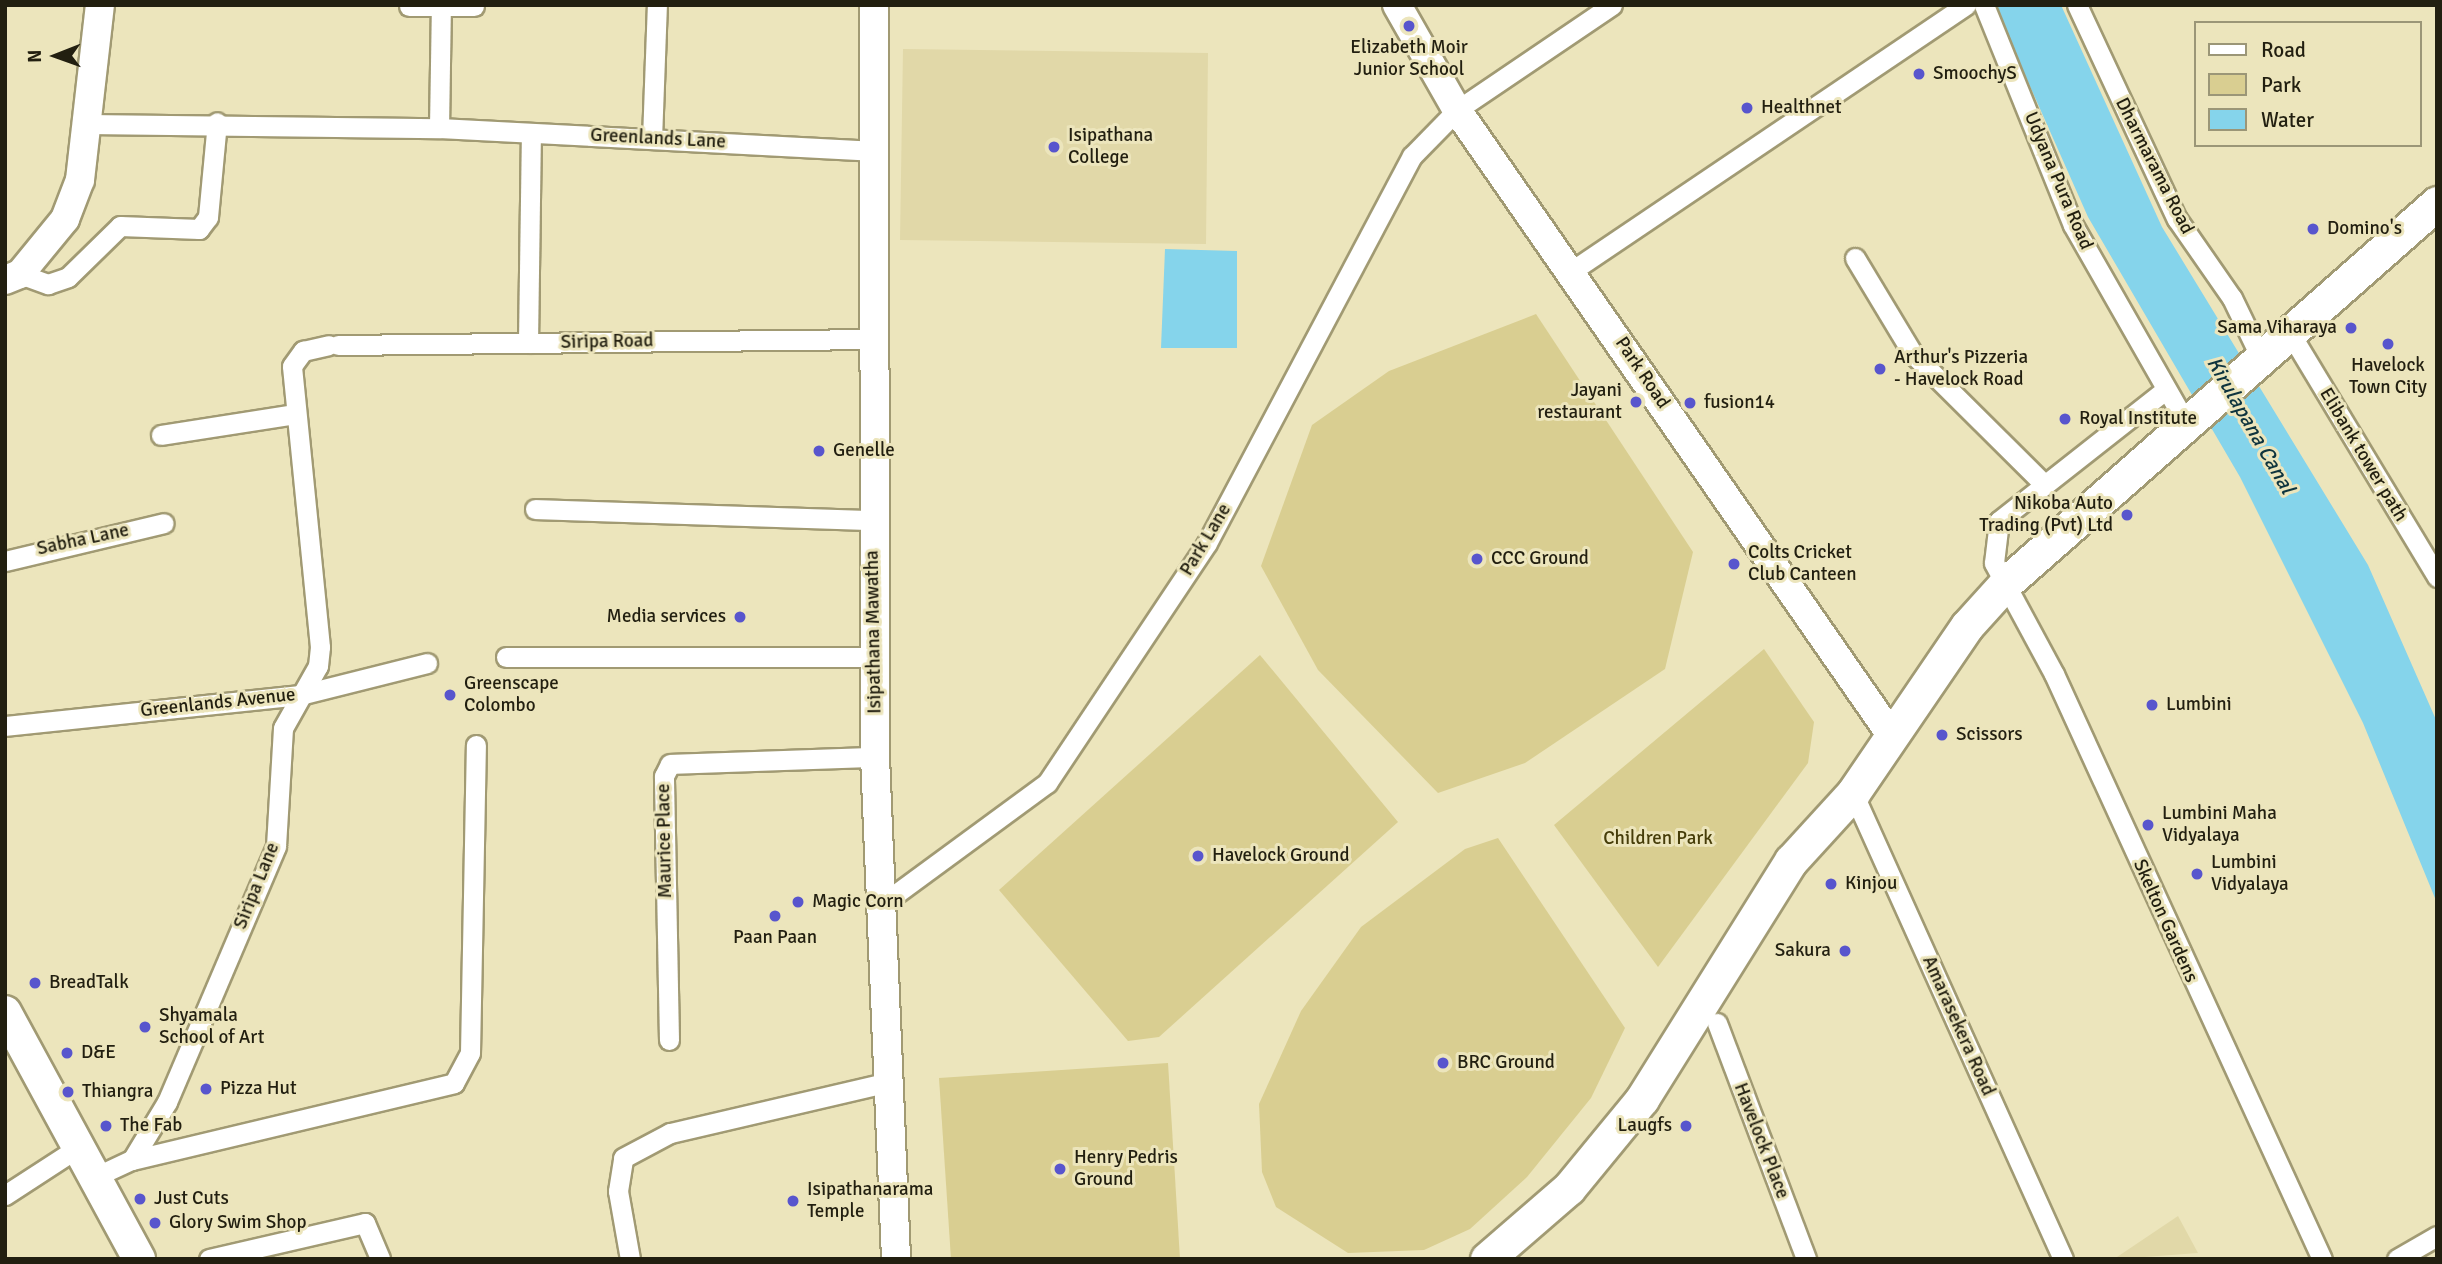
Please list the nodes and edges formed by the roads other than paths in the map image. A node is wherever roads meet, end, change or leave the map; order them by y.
1 (100, 5) edge
2 (657, 5) edge
3 (874, 5) edge
4 (1397, 5) edge
5 (1612, 5) edge
6 (1966, 5) edge
7 (1984, 5) edge
8 (2077, 5) edge
9 (409, 6) edge
10 (440, 6) edge
11 (474, 6) edge
12 (1457, 110) junction
13 (217, 122) junction
14 (86, 124) junction
15 (439, 128) junction
16 (531, 133) junction
17 (652, 139) junction
18 (876, 151) junction
19 (2437, 203) edge
20 (1855, 258) dead end
21 (1573, 270) junction
22 (12, 277) edge
23 (2290, 333) junction
24 (875, 339) junction
25 (528, 343) junction
26 (303, 351) joint
27 (2256, 362) junction
28 (2164, 391) junction
29 (295, 414) junction
30 (2188, 421) junction
31 (161, 435) dead end
32 (2043, 483) junction
33 (535, 509) dead end
34 (873, 520) junction
35 (164, 523) dead end
36 (5, 561) edge
37 (2437, 577) edge
38 (2005, 583) junction
39 (506, 657) dead end
40 (874, 657) junction
41 (427, 663) dead end
42 (300, 695) junction
43 (5, 726) edge
44 (1892, 736) junction
45 (476, 745) dead end
46 (875, 757) junction
47 (1853, 793) junction
48 (878, 907) junction
49 (5, 1012) edge
50 (1717, 1023) junction
51 (668, 1040) dead end
52 (14, 1044) edge
53 (885, 1083) junction
54 (82, 1145) junction
55 (132, 1160) junction
56 (97, 1176) junction
57 (5, 1195) edge
58 (2437, 1236) edge
59 (139, 1259) edge
60 (209, 1259) edge
61 (380, 1259) edge
62 (630, 1259) edge
63 (897, 1259) edge
64 (1487, 1259) edge
65 (1524, 1259) edge
66 (1806, 1259) edge
67 (2063, 1259) edge
68 (2322, 1259) edge
69 (2397, 1259) edge

1 - 14 main road
2 - 17 street
3 - 18 main road, Isipathana Mawatha
4 - 12 main road, Park Road
5 - 12 street, Park Lane
6 - 21 street
7 - 28 street, Udyana Pura Road
8 - 27 street, Dharmarama Road
9 - 10 street
10 - 11 street
10 - 15 street
12 - 21 main road, Park Road
12 - 48 street, Park Lane
13 - 14 street, Greenlands Lane
13 - 15 street, Greenlands Lane
13 - 22 street
14 - 22 main road
15 - 16 street, Greenlands Lane
16 - 17 street, Greenlands Lane
16 - 25 street
17 - 18 street, Greenlands Lane
18 - 24 main road, Isipathana Mawatha
19 - 23 highway
20 - 32 street
21 - 44 main road, Park Road
23 - 27 highway
23 - 37 street, Elibank tower path
24 - 25 street, Siripa Road
24 - 34 main road, Isipathana Mawatha
25 - 26 street, Siripa Road
26 - 29 street, Siripa Lane
27 - 30 highway
28 - 30 street, Udyana Pura Road
28 - 32 street, Skelton Gardens
29 - 31 street
29 - 42 street, Siripa Lane
30 - 38 highway
32 - 38 street, Skelton Gardens
33 - 34 street
34 - 40 main road, Isipathana Mawatha
35 - 36 street, Sabha Lane
38 - 44 highway
38 - 68 street, Skelton Gardens
39 - 40 street
40 - 46 main road, Isipathana Mawatha
41 - 42 street, Greenlands Avenue
42 - 43 street, Greenlands Avenue
42 - 55 street, Siripa Lane
44 - 47 highway
45 - 55 street
46 - 48 main road, Isipathana Mawatha
46 - 51 street, Maurice Place
47 - 50 highway
47 - 64 highway
47 - 67 street, Amarasekera Road
48 - 53 main road, Isipathana Mawatha
49 - 52 main road
50 - 65 highway
50 - 66 street, Havelock Place
52 - 54 main road
53 - 62 street
53 - 63 main road, Isipathana Mawatha
54 - 56 main road
54 - 57 street
55 - 56 street
56 - 59 main road
58 - 69 street
60 - 61 street

